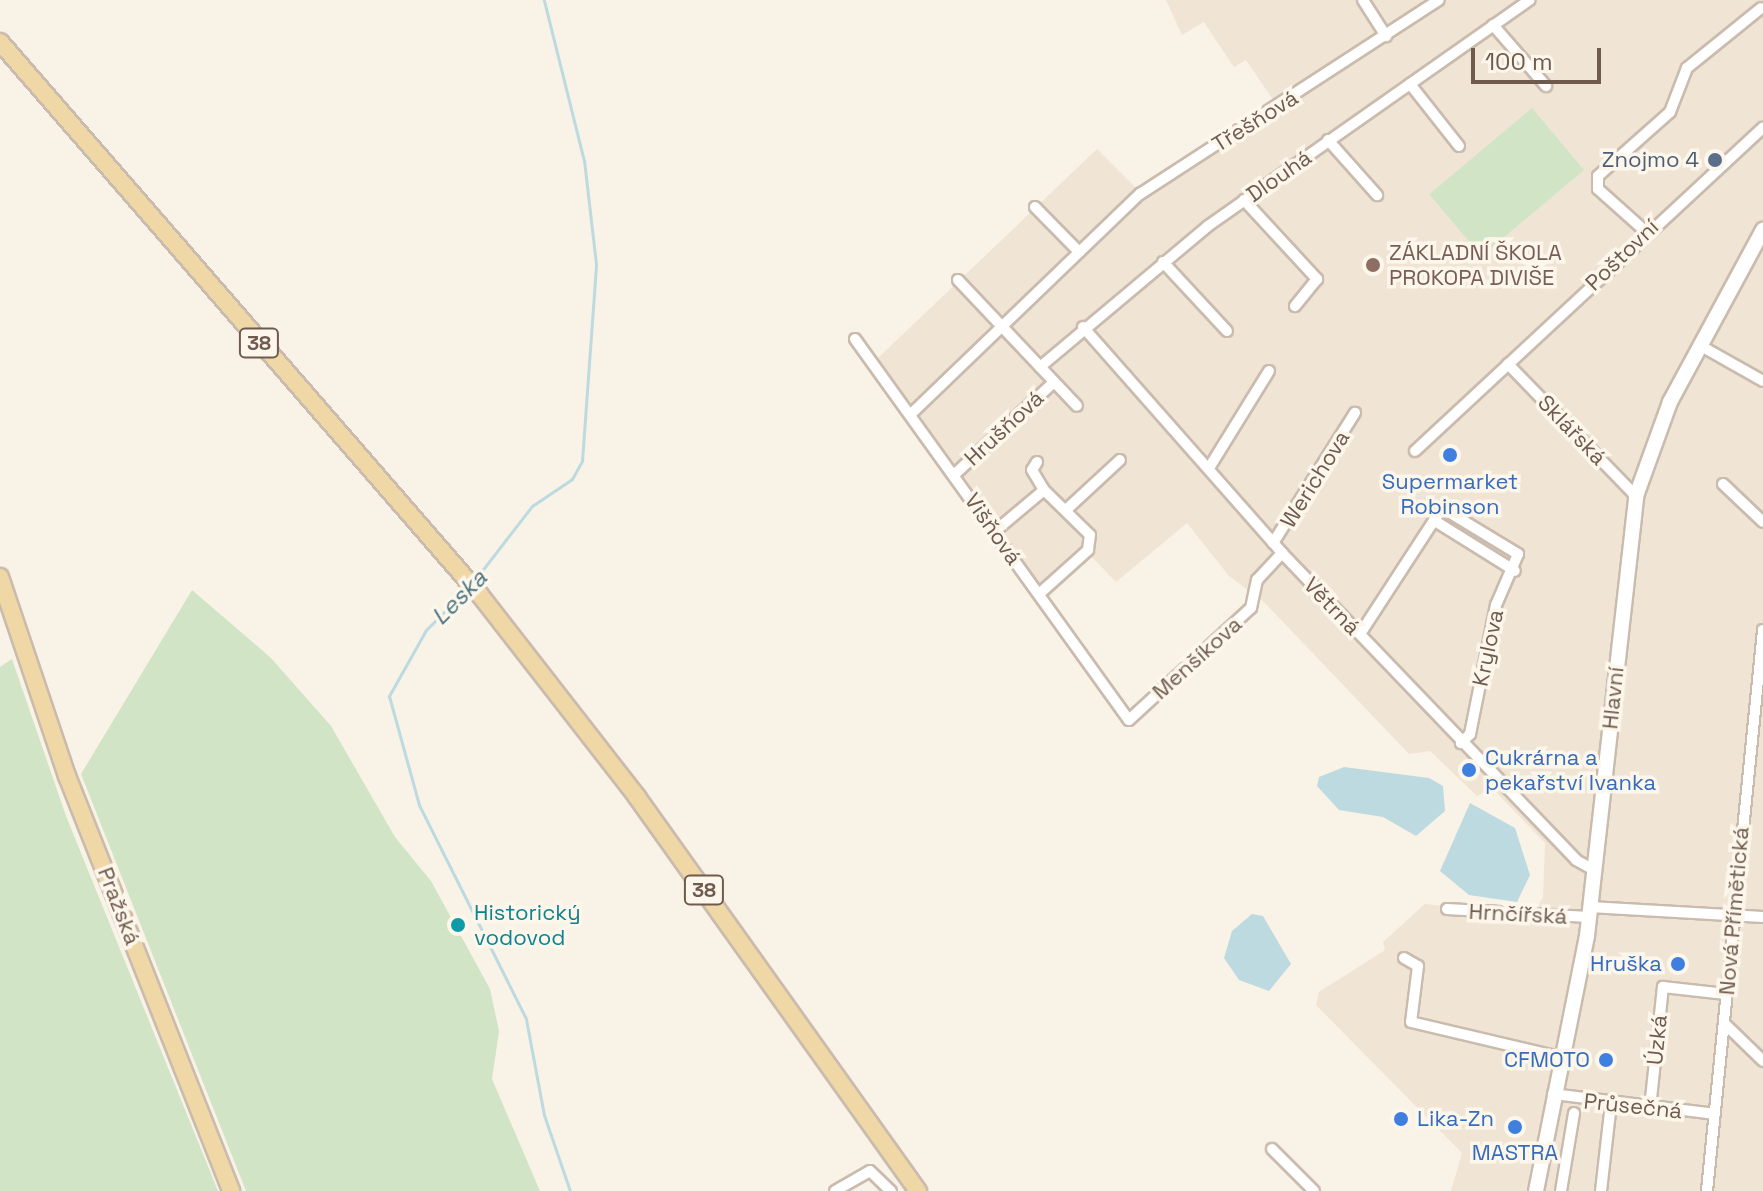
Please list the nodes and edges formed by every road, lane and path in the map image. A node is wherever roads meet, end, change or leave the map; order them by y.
1 (1363, 0) edge
2 (1439, 0) edge
3 (1530, 0) edge
4 (1750, 0) edge
5 (1762, 9) edge
6 (1493, 25) junction
7 (1386, 36) junction
8 (0, 42) edge
9 (1410, 84) junction
10 (1546, 86) dead end
11 (1763, 128) edge
12 (1328, 140) junction
13 (1459, 146) dead end
14 (1377, 195) dead end
15 (1244, 200) junction
16 (1035, 207) dead end
17 (1763, 230) edge
18 (1645, 231) junction
19 (1079, 252) junction
20 (1163, 262) junction
21 (958, 280) dead end
22 (1295, 306) dead end
23 (1001, 327) junction
24 (1083, 327) junction
25 (1227, 331) dead end
26 (855, 339) dead end
27 (1701, 346) junction
28 (1508, 364) junction
29 (1040, 367) junction
30 (1269, 371) dead end
31 (1763, 381) edge
32 (1054, 382) junction
33 (1077, 406) dead end
34 (1355, 413) dead end
35 (911, 414) junction
36 (1415, 451) dead end
37 (1120, 460) dead end
38 (1037, 462) dead end
39 (1209, 468) junction
40 (955, 474) junction
41 (1723, 484) dead end
42 (1044, 490) junction
43 (1636, 496) junction
44 (1067, 509) junction
45 (1435, 521) junction
46 (1763, 522) edge
47 (994, 532) junction
48 (1273, 543) junction
49 (1282, 553) junction
50 (1515, 571) junction
51 (0, 577) edge
52 (1039, 594) junction
53 (1763, 630) edge
54 (1360, 634) junction
55 (1129, 720) joint
56 (1461, 743) junction
57 (1594, 870) junction
58 (1447, 909) dead end
59 (1590, 912) junction
60 (1731, 913) junction
61 (1763, 917) edge
62 (1404, 958) dead end
63 (1726, 994) junction
64 (1725, 1024) junction
65 (1559, 1057) junction
66 (1763, 1061) edge
67 (1553, 1094) junction
68 (1611, 1103) junction
69 (1650, 1108) junction
70 (1574, 1113) dead end
71 (1715, 1114) junction
72 (1272, 1149) dead end
73 (231, 1191) edge
74 (835, 1191) edge
75 (891, 1191) edge
76 (918, 1191) edge
77 (1314, 1191) edge
78 (1536, 1191) edge
79 (1561, 1191) edge
80 (1601, 1191) edge
81 (1707, 1191) edge

1 - 7 street
2 - 7 street, Třešňová
3 - 6 street, Dlouhá
4 - 5 street
5 - 18 street
6 - 9 street, Dlouhá
6 - 10 street
7 - 19 street, Třešňová
8 - 76 main road, 38
9 - 12 street, Dlouhá
9 - 13 street
11 - 18 street, Poštovní
12 - 14 street
12 - 15 street, Dlouhá
15 - 20 street, Dlouhá
15 - 22 street
16 - 19 street
17 - 27 main road, Hlavní
18 - 28 street, Poštovní
19 - 23 street, Třešňová
20 - 24 street, Dlouhá
20 - 25 street
21 - 23 street
23 - 29 street, Hrušňová
23 - 35 street, Třešňová
24 - 29 street, Dlouhá
24 - 39 street, Větrná
26 - 35 street, Višňová
27 - 31 street
27 - 43 main road, Hlavní
28 - 36 street, Poštovní
28 - 43 street, Sklářská
29 - 32 street, Hrušňová
30 - 39 street
32 - 33 street, Hrušňová
32 - 40 street, Hrušňová
34 - 48 street, Werichova
35 - 40 street, Višňová
37 - 44 street
38 - 42 street
39 - 48 street, Větrná
40 - 47 street, Višňová
41 - 46 street
42 - 44 street
42 - 47 street
43 - 57 main road, Hlavní
44 - 52 street
45 - 50 street
45 - 50 street
45 - 54 street
47 - 52 street, Višňová
48 - 49 street, Větrná
49 - 54 street, Větrná
49 - 55 street, Menšíkova
50 - 56 street, Krylova
51 - 73 main road, Pražská
52 - 55 street, Višňová
53 - 60 street, Nová Přímětická
54 - 56 street, Větrná
56 - 57 street, Větrná
57 - 59 main road, Hlavní
58 - 59 street, Hrnčířská
59 - 60 street, Hrnčířská
59 - 65 main road, Hlavní
60 - 61 street, Hrnčířská
60 - 63 street, Nová Přímětická
62 - 65 street
63 - 64 street, Nová Přímětická
63 - 69 street, Úzká
64 - 66 street
64 - 71 street, Nová Přímětická
65 - 67 main road, Hlavní
67 - 68 street, Průsečná
67 - 78 main road, Hlavní
68 - 69 street, Průsečná
68 - 80 street
69 - 71 street, Průsečná
70 - 79 street
71 - 81 street, Nová Přímětická
72 - 77 street
74 - 75 street

